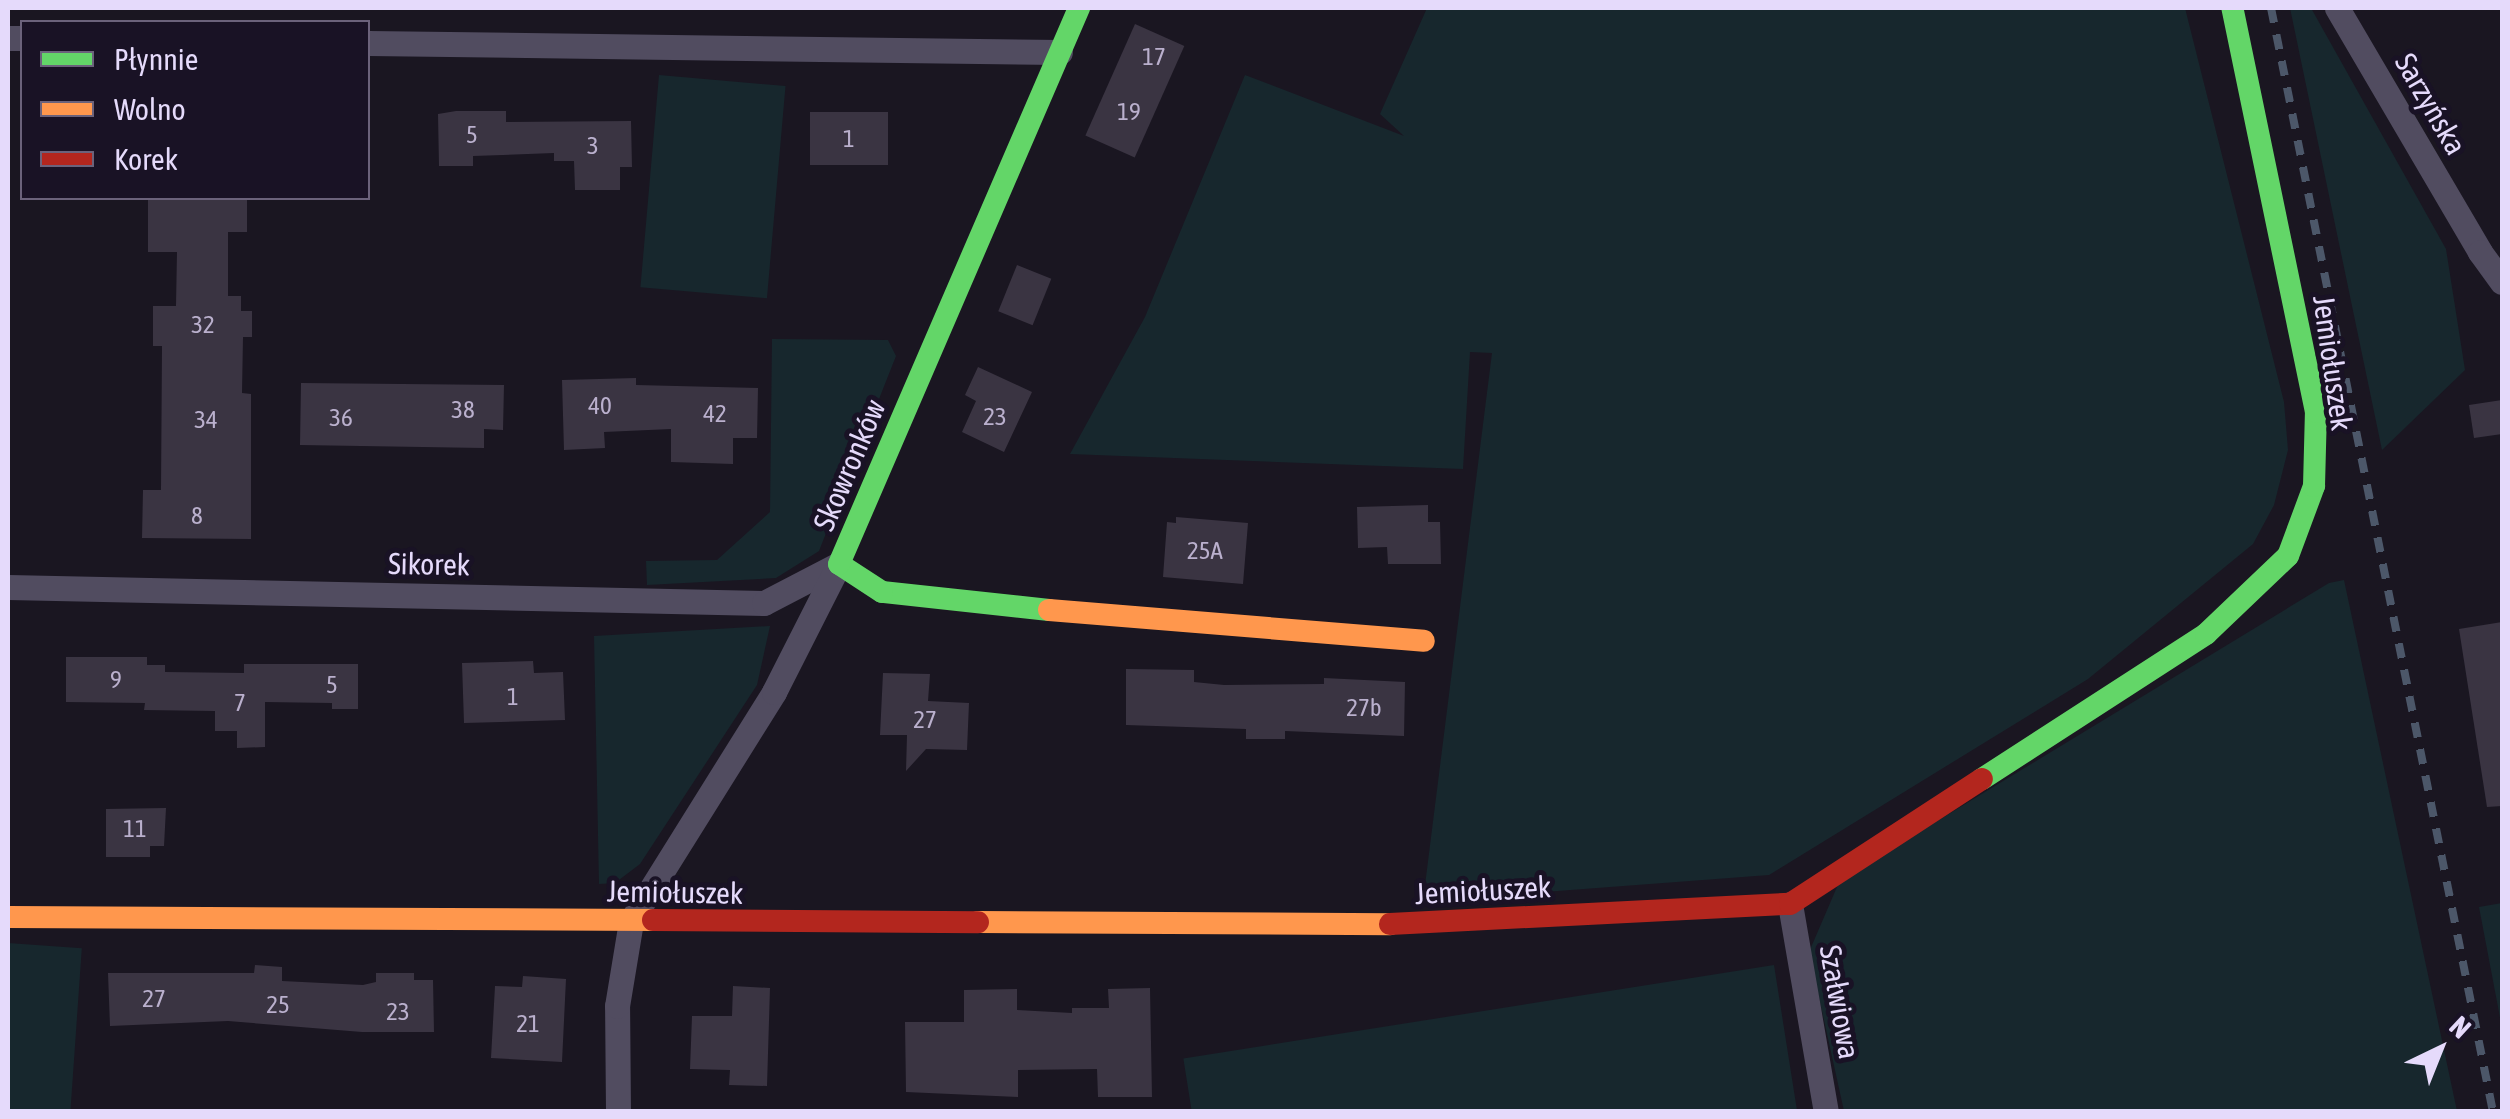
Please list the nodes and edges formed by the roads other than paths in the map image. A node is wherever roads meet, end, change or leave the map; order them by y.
1 (1079, 8) edge
2 (2232, 8) edge
3 (2337, 8) edge
4 (370, 43) edge
5 (1060, 52) junction
6 (2502, 282) edge
7 (840, 564) junction
8 (8, 587) edge
9 (1424, 641) dead end
10 (1790, 904) junction
11 (8, 917) edge
12 (631, 921) junction
13 (618, 1112) edge
14 (1826, 1112) edge

1 - 5 street, Skowronków
2 - 10 street, Jemiołuszek
3 - 6 street, Sarzyńska
4 - 5 street
5 - 7 street, Skowronków
7 - 8 street, Sikorek
7 - 9 street, Skowronków
7 - 12 street
10 - 12 street, Jemiołuszek
10 - 14 street, Szałwiowa
11 - 12 street, Jemiołuszek
12 - 13 street

